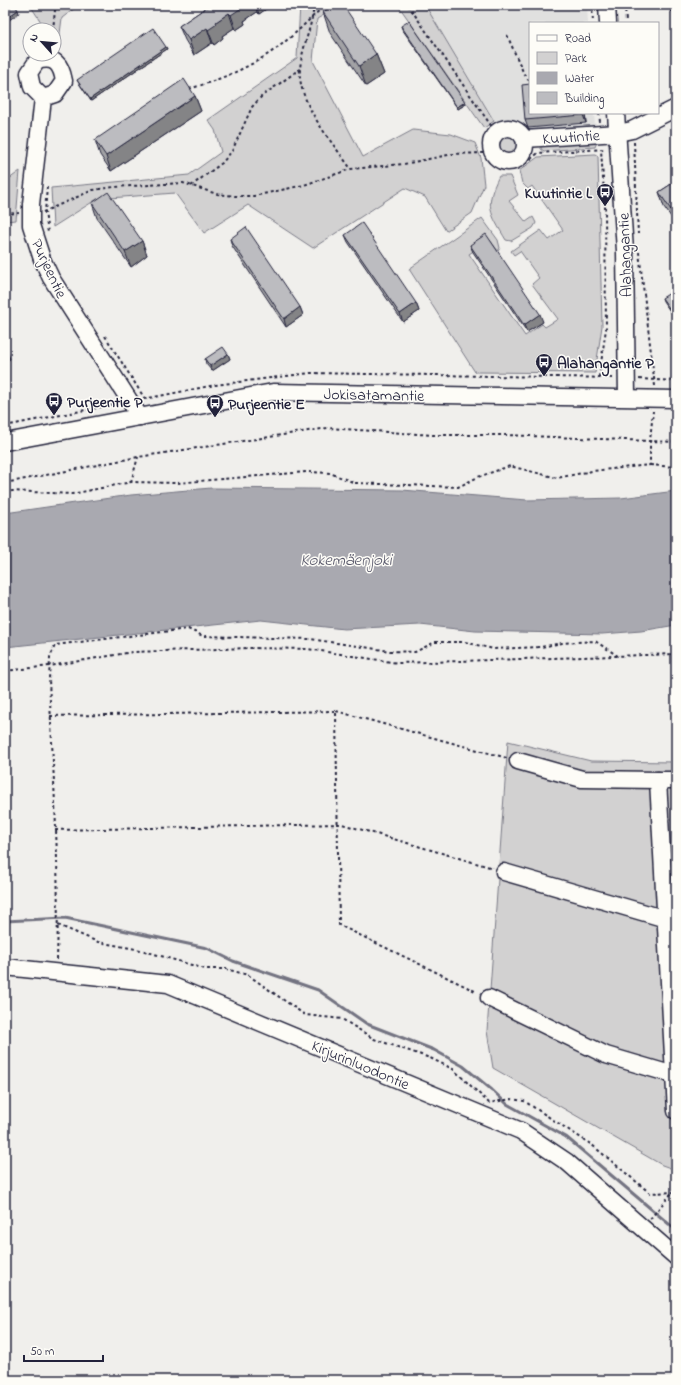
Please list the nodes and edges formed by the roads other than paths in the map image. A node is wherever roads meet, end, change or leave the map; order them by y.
1 (607, 5) edge
2 (608, 22) edge
3 (42, 98) dead end
4 (676, 108) edge
5 (616, 114) edge
6 (625, 132) junction
7 (524, 139) dead end
8 (627, 397) junction
9 (676, 399) edge
10 (140, 417) junction
11 (5, 442) edge
12 (518, 761) road end
13 (658, 780) junction
14 (676, 780) edge
15 (504, 872) road end
16 (671, 919) edge
17 (672, 946) edge
18 (5, 967) edge
19 (489, 998) road end
20 (674, 1075) junction
21 (676, 1111) edge
22 (676, 1257) edge

1 - 2 street
3 - 10 street, Purjeentie
4 - 6 street
5 - 6 street, Alahangantie
6 - 7 street, Kuutintie
6 - 8 street, Alahangantie
8 - 9 street, Jokisatamantie
8 - 10 street, Jokisatamantie
10 - 11 street, Jokisatamantie
12 - 13 street
13 - 14 street
13 - 16 street
15 - 16 street
16 - 17 street
17 - 20 street
18 - 22 street, Kirjurinluodontie
19 - 20 street
20 - 21 street

